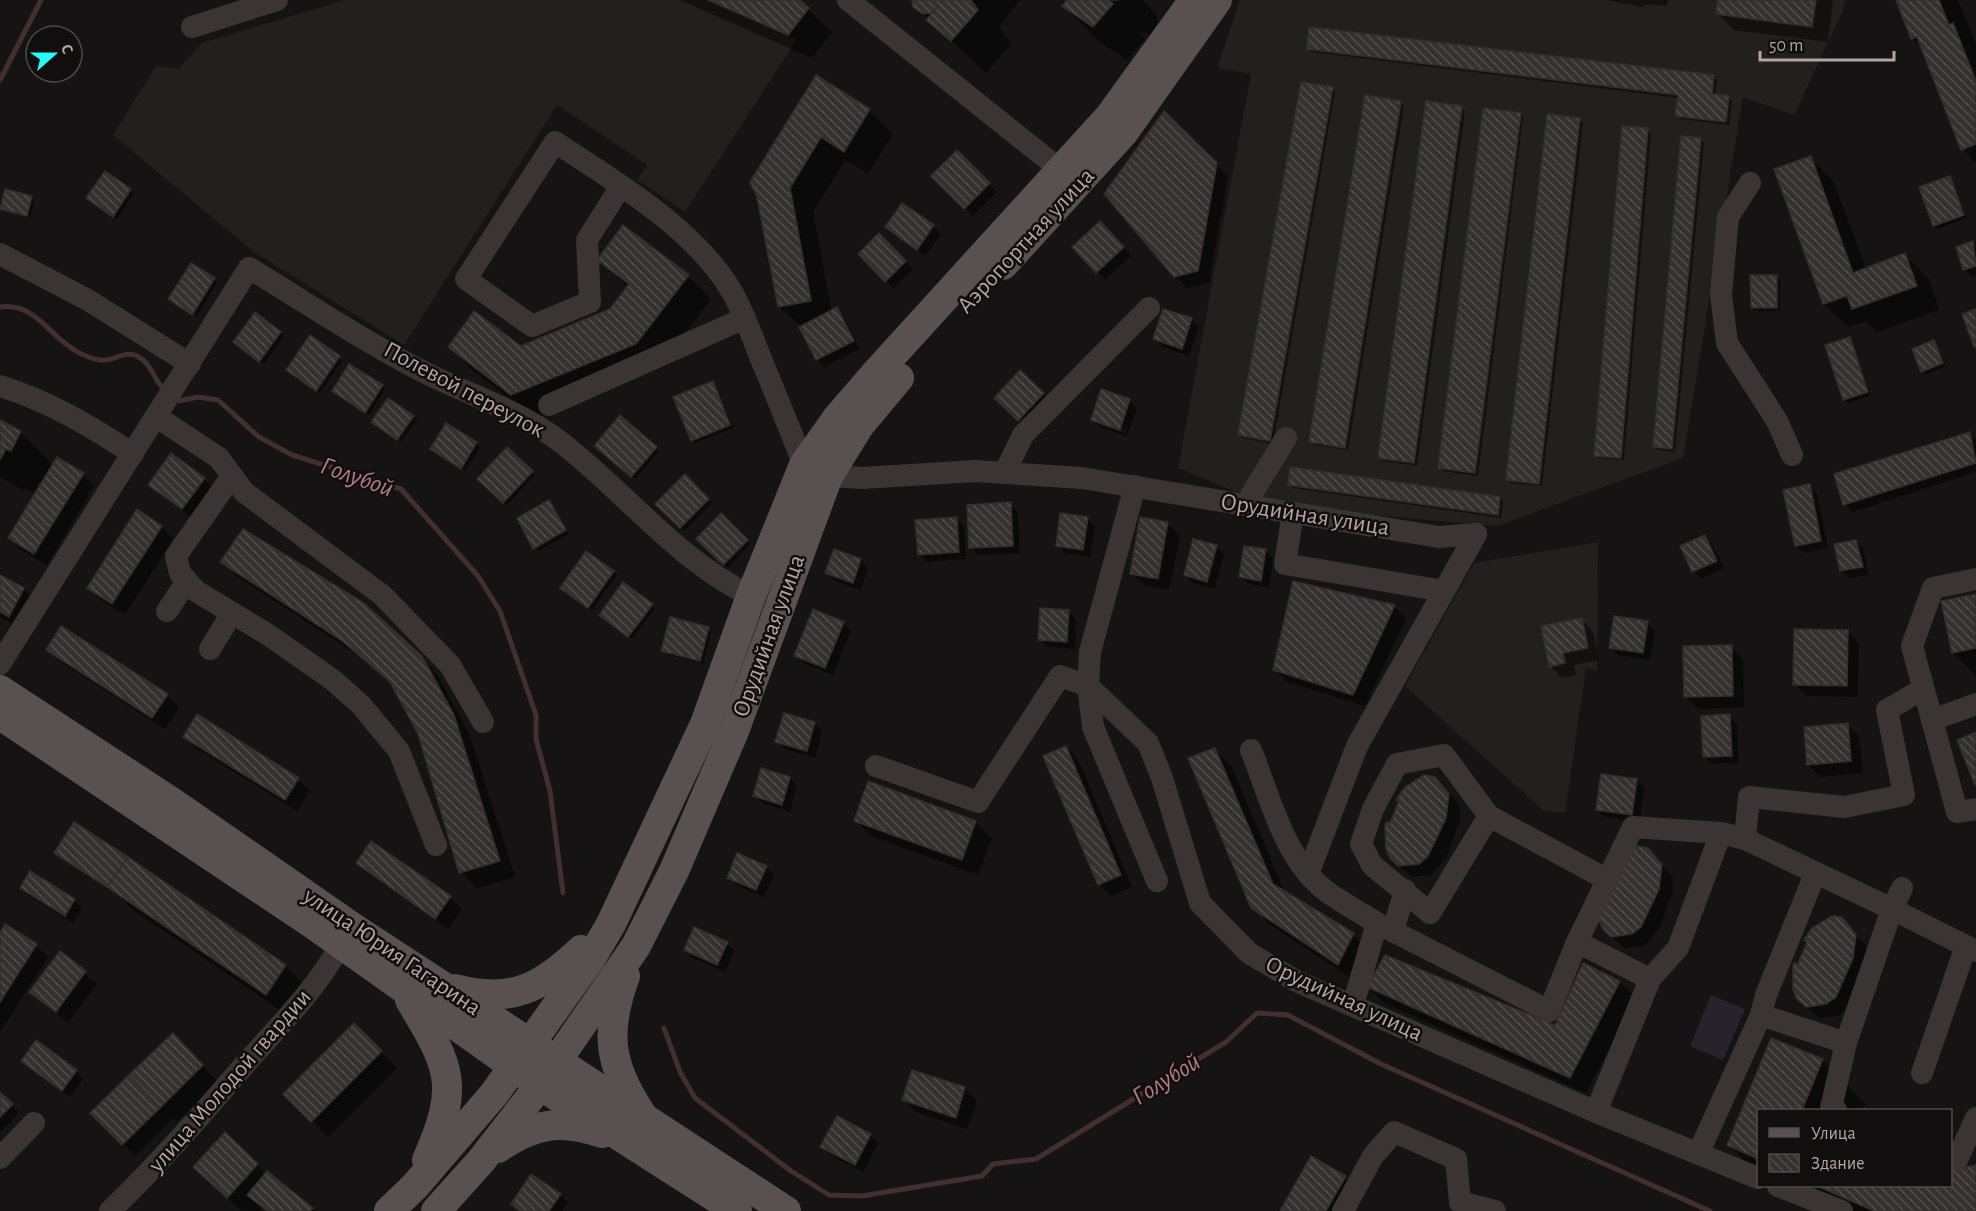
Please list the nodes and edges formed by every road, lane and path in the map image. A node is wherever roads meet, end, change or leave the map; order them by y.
1 (278, 0) edge
2 (848, 0) edge
3 (1194, 0) edge
4 (1217, 0) edge
5 (192, 27) dead end
6 (1062, 171) junction
7 (1750, 183) dead end
8 (621, 186) junction
9 (0, 254) edge
10 (1149, 308) dead end
11 (745, 318) junction
12 (184, 373) junction
13 (0, 386) edge
14 (549, 405) dead end
15 (159, 413) junction
16 (1286, 438) dead end
17 (133, 454) junction
18 (1792, 455) dead end
19 (816, 471) junction
20 (1005, 472) junction
21 (232, 476) junction
22 (1135, 486) junction
23 (1245, 505) junction
24 (1293, 513) junction
25 (1976, 579) edge
26 (187, 581) junction
27 (1444, 591) junction
28 (751, 596) junction
29 (167, 611) dead end
30 (232, 613) junction
31 (210, 649) dead end
32 (0, 664) edge
33 (1088, 686) junction
34 (1923, 689) junction
35 (0, 690) edge
36 (1976, 704) edge
37 (0, 715) edge
38 (1932, 720) junction
39 (483, 722) dead end
40 (1251, 750) dead end
41 (876, 766) dead end
42 (1976, 809) edge
43 (1490, 816) junction
44 (1721, 833) junction
45 (1745, 839) junction
46 (436, 845) dead end
47 (1308, 874) junction
48 (1815, 874) junction
49 (1608, 880) junction
50 (1157, 881) dead end
51 (1902, 888) dead end
52 (1405, 890) junction
53 (1892, 909) junction
54 (611, 924) junction
55 (1385, 927) junction
56 (1577, 942) junction
57 (341, 944) junction
58 (636, 946) junction
59 (1971, 949) edge
60 (1650, 979) junction
61 (441, 985) junction
62 (404, 989) junction
63 (1353, 1005) junction
64 (1761, 1015) junction
65 (1846, 1044) junction
66 (521, 1055) junction
67 (1922, 1073) dead end
68 (549, 1074) junction
69 (1834, 1109) edge
70 (1596, 1112) junction
71 (1976, 1118) edge
72 (34, 1123) dead end
73 (638, 1132) junction
74 (1698, 1154) junction
75 (0, 1158) edge
76 (1952, 1158) edge
77 (481, 1161) junction
78 (1757, 1178) edge
79 (415, 1186) junction
80 (1783, 1187) edge
81 (110, 1211) edge
82 (389, 1211) edge
83 (436, 1211) edge
84 (737, 1211) edge
85 (786, 1211) edge
86 (1343, 1211) edge
87 (1495, 1211) edge
88 (1842, 1211) edge

1 - 5 street
2 - 6 street
3 - 6 main road, Аэропортная улица
4 - 19 main road, Аэропортная улица
6 - 19 main road, Аэропортная улица
7 - 18 street
8 - 8 street
8 - 11 street
9 - 12 street
10 - 20 street
11 - 14 street
11 - 19 street
12 - 15 street
12 - 28 street, Полевой переулок
13 - 17 street
15 - 17 street
15 - 21 street
16 - 23 street
17 - 32 street
19 - 20 street, Орудийная улица
19 - 28 main road, Орудийная улица
19 - 58 main road, Орудийная улица
20 - 22 street, Орудийная улица
21 - 26 street
21 - 39 street
22 - 23 street, Орудийная улица
22 - 33 street
23 - 24 street, Орудийная улица
24 - 27 street
24 - 27 street, Орудийная улица
25 - 34 street
26 - 29 street
26 - 30 street
27 - 47 street
28 - 54 main road, Орудийная улица
30 - 31 street
30 - 46 street
33 - 41 street
33 - 50 street
33 - 63 street, Орудийная улица
34 - 38 street
34 - 45 street
35 - 61 main road, улица Юрия Гагарина
36 - 38 street
37 - 57 main road, улица Юрия Гагарина
38 - 42 street
40 - 47 street
43 - 49 street
43 - 52 street
43 - 52 street
44 - 45 street
44 - 49 street
44 - 60 street
45 - 48 street
47 - 55 street
48 - 53 street
48 - 64 street
49 - 56 street
51 - 53 street
52 - 55 street
53 - 59 street
53 - 65 street
54 - 61 main road
54 - 66 main road, Орудийная улица
55 - 56 street
55 - 63 street
56 - 60 street
57 - 62 main road, улица Юрия Гагарина
57 - 81 street, улица Молодой гвардии
58 - 68 main road, Орудийная улица
58 - 73 main road
59 - 67 street
60 - 70 street
61 - 66 main road, улица Юрия Гагарина
62 - 66 main road, улица Юрия Гагарина
62 - 79 main road
63 - 70 street, Орудийная улица
64 - 65 street
64 - 74 street
65 - 69 street
66 - 68 main road, улица Юрия Гагарина
66 - 79 main road, Орудийная улица
68 - 73 main road, улица Юрия Гагарина
68 - 77 main road, Орудийная улица
70 - 74 street, Орудийная улица
71 - 76 street
72 - 75 street
73 - 77 main road
73 - 84 main road, улица Юрия Гагарина
73 - 85 main road, улица Юрия Гагарина
74 - 78 street, Орудийная улица
77 - 83 main road
79 - 82 main road, Орудийная улица
80 - 88 street
86 - 87 street

